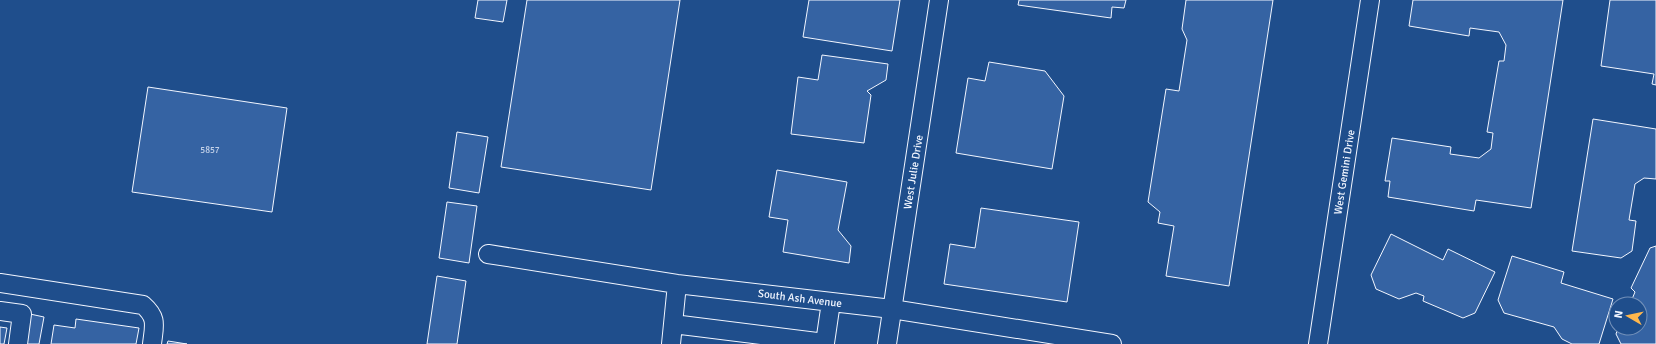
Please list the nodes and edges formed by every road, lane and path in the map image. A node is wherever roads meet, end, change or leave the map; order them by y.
1 (939, 0) edge
2 (1370, 0) edge
3 (488, 254) dead end
4 (0, 283) edge
5 (677, 284) junction
6 (831, 302) junction
7 (892, 309) junction
8 (0, 311) edge
9 (673, 324) junction
10 (18, 344) edge
11 (152, 344) edge
12 (671, 344) edge
13 (887, 344) edge
14 (1112, 344) edge
15 (1318, 344) edge

1 - 7 street, West Julie Drive
2 - 15 street, West Gemini Drive
3 - 5 street, South Ash Avenue
4 - 11 street
5 - 6 street, South Ash Avenue
5 - 9 street
6 - 7 street, South Ash Avenue
6 - 9 street
7 - 13 street, West Julie Drive
7 - 14 street, South Ash Avenue
8 - 10 street
9 - 12 street

